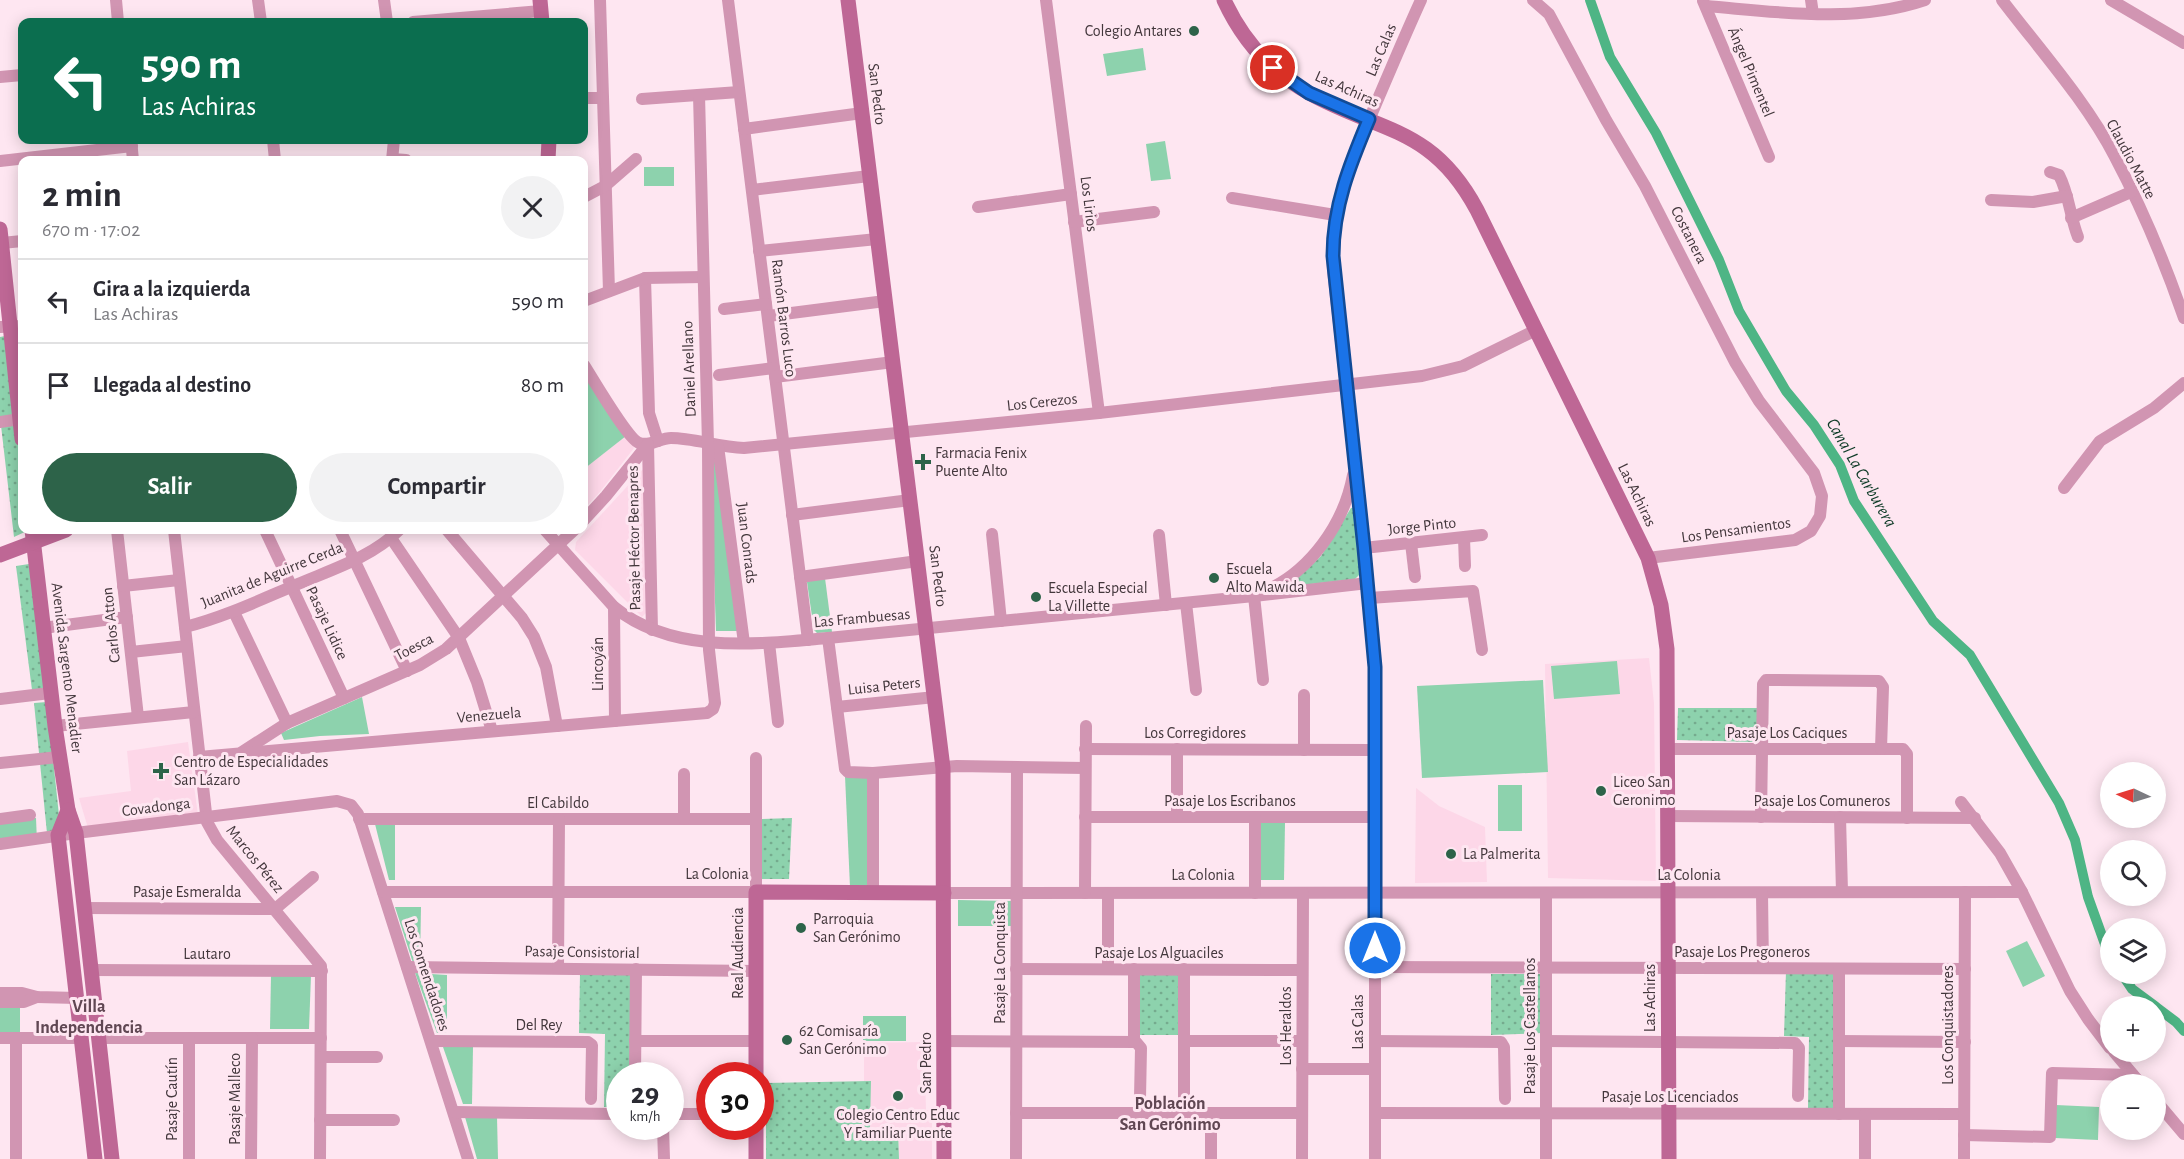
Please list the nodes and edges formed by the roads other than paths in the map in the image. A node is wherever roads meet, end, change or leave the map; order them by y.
1 (116, 0) edge
2 (258, 0) edge
3 (384, 0) edge
4 (600, 0) edge
5 (728, 0) edge
6 (848, 0) edge
7 (1046, 0) edge
8 (1224, 0) edge
9 (1421, 0) edge
10 (1533, 0) edge
11 (1811, 0) edge
12 (1925, 0) edge
13 (2002, 0) edge
14 (2111, 0) edge
15 (1704, 3) edge
16 (541, 11) edge
17 (1813, 14) junction
18 (118, 18) edge
19 (260, 18) edge
20 (386, 18) edge
21 (460, 18) edge
22 (2179, 40) edge
23 (2184, 51) edge
24 (18, 75) edge
25 (0, 77) edge
26 (740, 92) junction
27 (699, 95) junction
28 (588, 98) edge
29 (603, 98) junction
30 (642, 99) dead end
31 (862, 113) junction
32 (1369, 119) junction
33 (744, 129) junction
34 (124, 144) edge
35 (36, 156) edge
36 (1768, 157) dead end
37 (18, 159) edge
38 (636, 159) dead end
39 (0, 161) edge
40 (2050, 172) dead end
41 (869, 176) junction
42 (606, 186) junction
43 (752, 190) junction
44 (2132, 192) junction
45 (1071, 194) junction
46 (588, 195) edge
47 (2067, 196) junction
48 (1232, 198) dead end
49 (1991, 200) dead end
50 (978, 207) dead end
51 (1154, 212) dead end
52 (1335, 215) junction
53 (2071, 219) junction
54 (1074, 222) junction
55 (1, 236) edge
56 (2078, 237) dead end
57 (877, 239) junction
58 (18, 240) edge
59 (759, 251) junction
60 (703, 277) junction
61 (645, 278) junction
62 (609, 291) junction
63 (588, 299) edge
64 (885, 301) junction
65 (724, 309) dead end
66 (767, 310) junction
67 (2184, 318) edge
68 (11, 326) edge
69 (1536, 330) junction
70 (893, 362) junction
71 (588, 370) edge
72 (775, 372) junction
73 (719, 375) dead end
74 (2184, 383) edge
75 (1346, 384) junction
76 (18, 385) edge
77 (18, 412) edge
78 (1099, 413) junction
79 (0, 422) edge
80 (902, 433) junction
81 (653, 442) junction
82 (713, 445) junction
83 (784, 445) junction
84 (1355, 466) junction
85 (1819, 483) joint
86 (2064, 488) dead end
87 (910, 500) junction
88 (792, 514) junction
89 (588, 516) edge
90 (117, 534) edge
91 (174, 534) edge
92 (267, 534) edge
93 (342, 534) edge
94 (395, 534) edge
95 (450, 534) edge
96 (548, 534) edge
97 (570, 534) edge
98 (992, 534) dead end
99 (1159, 535) dead end
100 (1482, 535) dead end
101 (33, 536) edge
102 (1464, 538) junction
103 (1411, 543) junction
104 (558, 545) junction
105 (1364, 548) junction
106 (0, 555) edge
107 (1648, 558) junction
108 (355, 559) junction
109 (918, 561) junction
110 (1466, 566) dead end
111 (800, 577) junction
112 (1415, 577) dead end
113 (179, 580) junction
114 (1368, 583) junction
115 (123, 586) junction
116 (292, 586) junction
117 (503, 596) junction
118 (1254, 596) junction
119 (1369, 597) junction
120 (1186, 603) junction
121 (1166, 605) junction
122 (614, 607) junction
123 (234, 612) junction
124 (127, 617) junction
125 (1001, 621) junction
126 (185, 627) junction
127 (43, 628) junction
128 (926, 629) junction
129 (652, 630) junction
130 (459, 638) junction
131 (828, 638) junction
132 (808, 640) junction
133 (710, 641) junction
134 (744, 643) junction
135 (770, 643) junction
136 (187, 646) junction
137 (1482, 650) dead end
138 (131, 652) junction
139 (407, 670) junction
140 (1263, 680) dead end
141 (1196, 690) dead end
142 (50, 693) junction
143 (1304, 695) dead end
144 (935, 697) junction
145 (344, 698) junction
146 (0, 699) edge
147 (837, 707) junction
148 (194, 712) junction
149 (138, 717) junction
150 (615, 721) junction
151 (778, 722) dead end
152 (287, 723) junction
153 (54, 726) junction
154 (556, 726) junction
155 (1086, 726) dead end
156 (492, 731) junction
157 (1085, 749) junction
158 (1177, 749) junction
159 (1667, 749) junction
160 (1762, 749) junction
161 (1881, 749) junction
162 (1304, 750) junction
163 (1375, 750) junction
164 (242, 753) junction
165 (59, 757) junction
166 (199, 757) junction
167 (756, 758) dead end
168 (0, 763) edge
169 (1017, 767) junction
170 (943, 768) junction
171 (1085, 768) junction
172 (873, 773) junction
173 (684, 774) dead end
174 (1961, 802) dead end
175 (351, 805) joint
176 (68, 810) junction
177 (30, 815) dead end
178 (1667, 816) junction
179 (206, 817) junction
180 (1085, 817) junction
181 (1177, 817) junction
182 (1255, 817) junction
183 (1375, 817) junction
184 (1761, 817) junction
185 (1840, 817) junction
186 (1907, 818) junction
187 (1976, 818) junction
188 (0, 819) edge
189 (359, 819) junction
190 (559, 819) junction
191 (684, 819) junction
192 (756, 819) junction
193 (76, 833) junction
194 (58, 835) junction
195 (0, 844) edge
196 (313, 877) dead end
197 (383, 892) junction
198 (756, 892) junction
199 (1842, 892) junction
200 (1965, 892) junction
201 (2022, 892) junction
202 (558, 893) junction
203 (873, 893) junction
204 (944, 893) junction
205 (1016, 893) junction
206 (1085, 893) junction
207 (1108, 893) junction
208 (1255, 893) junction
209 (1303, 893) junction
210 (1375, 893) junction
211 (1546, 893) junction
212 (1668, 893) junction
213 (1762, 893) junction
214 (85, 908) junction
215 (275, 909) junction
216 (408, 967) junction
217 (1375, 967) junction
218 (1546, 968) junction
219 (1668, 968) junction
220 (1763, 968) junction
221 (558, 969) junction
222 (636, 969) junction
223 (1016, 969) junction
224 (1108, 969) junction
225 (1134, 969) junction
226 (1184, 969) junction
227 (1839, 969) junction
228 (1965, 969) junction
229 (92, 970) junction
230 (1302, 970) junction
231 (322, 971) junction
232 (756, 971) junction
233 (0, 993) edge
234 (37, 998) junction
235 (76, 998) junction
236 (0, 1002) edge
237 (2100, 1035) edge
238 (0, 1038) edge
239 (16, 1038) junction
240 (81, 1038) junction
241 (99, 1038) junction
242 (189, 1038) junction
243 (252, 1038) junction
244 (321, 1038) junction
245 (432, 1041) junction
246 (635, 1041) junction
247 (756, 1041) junction
248 (944, 1041) junction
249 (1016, 1041) junction
250 (1134, 1041) junction
251 (1184, 1041) junction
252 (1302, 1041) junction
253 (1375, 1041) junction
254 (1546, 1041) junction
255 (1668, 1041) junction
256 (1839, 1041) junction
257 (1965, 1042) junction
258 (377, 1057) dead end
259 (321, 1058) junction
260 (635, 1062) edge
261 (756, 1062) edge
262 (2122, 1062) edge
263 (1302, 1069) junction
264 (1375, 1070) junction
265 (2100, 1074) edge
266 (2132, 1074) edge
267 (1798, 1096) dead end
268 (1140, 1098) dead end
269 (591, 1099) dead end
270 (1504, 1099) dead end
271 (454, 1112) junction
272 (1016, 1113) junction
273 (1184, 1113) junction
274 (1211, 1113) junction
275 (1302, 1113) junction
276 (1375, 1113) junction
277 (1546, 1113) junction
278 (1668, 1113) junction
279 (2166, 1113) edge
280 (606, 1114) edge
281 (1839, 1114) junction
282 (1865, 1114) junction
283 (1964, 1114) junction
284 (321, 1120) junction
285 (394, 1120) dead end
286 (2184, 1134) edge
287 (1964, 1135) junction
288 (663, 1140) edge
289 (756, 1140) edge
290 (16, 1159) edge
291 (95, 1159) edge
292 (112, 1159) edge
293 (189, 1159) edge
294 (252, 1159) edge
295 (320, 1159) edge
296 (468, 1159) edge
297 (664, 1159) edge
298 (756, 1159) edge
299 (944, 1159) edge
300 (1016, 1159) edge
301 (1211, 1159) edge
302 (1302, 1159) edge
303 (1375, 1159) edge
304 (1546, 1159) edge
305 (1669, 1159) edge
306 (1865, 1159) edge
307 (1964, 1159) edge

1 - 18 street
2 - 19 street
3 - 20 street
4 - 29 street
5 - 26 street, Ramón Barros Luco
6 - 31 street, San Pedro
7 - 45 street, Los Lirios
8 - 32 street, Las Achiras
9 - 32 street, Las Calas
10 - 85 street, Costanera
11 - 17 street
12 - 17 street
13 - 44 street, Claudio Matte
14 - 22 street
15 - 17 street
15 - 36 street, Ángel Pimentel
16 - 21 street
22 - 23 street
24 - 25 street
26 - 27 street
26 - 33 street, Ramón Barros Luco
27 - 30 street
27 - 60 street, Daniel Arellano
28 - 29 street
29 - 42 street
31 - 33 street
31 - 41 street, San Pedro
32 - 52 street, Las Calas
32 - 69 street, Las Achiras
33 - 43 street, Ramón Barros Luco
34 - 35 street
37 - 39 street
38 - 42 street
40 - 47 street
41 - 43 street
41 - 57 street, San Pedro
42 - 46 street
42 - 62 street
43 - 59 street, Ramón Barros Luco
44 - 53 street
44 - 67 street, Claudio Matte
45 - 50 street
45 - 54 street, Los Lirios
47 - 49 street
47 - 53 street
48 - 52 street
51 - 54 street
52 - 75 street, Las Calas
53 - 56 street
54 - 78 street, Los Lirios
55 - 58 street
55 - 68 street
57 - 59 street
57 - 64 street, San Pedro
59 - 66 street, Ramón Barros Luco
60 - 61 street
60 - 82 street, Daniel Arellano
61 - 62 street
61 - 81 street, Pasaje Héctor Benapres
62 - 63 street
64 - 66 street
64 - 70 street, San Pedro
65 - 66 street
66 - 72 street, Ramón Barros Luco
68 - 76 street
69 - 75 street, Los Cerezos
69 - 107 street, Las Achiras
70 - 72 street
70 - 80 street, San Pedro
71 - 81 street
72 - 73 street
72 - 83 street, Ramón Barros Luco
74 - 86 street
75 - 78 street, Los Cerezos
75 - 84 street, Las Calas
77 - 79 street
78 - 80 street, Los Cerezos
80 - 83 street, Los Cerezos
80 - 87 street, San Pedro
81 - 82 street, Los Cerezos
81 - 89 street
81 - 129 street, Pasaje Héctor Benapres
82 - 83 street, Los Cerezos
82 - 133 street, Daniel Arellano
82 - 134 street, Juan Conrads
83 - 88 street, Ramón Barros Luco
84 - 105 street, Las Calas
84 - 118 street, Las Calas
85 - 107 street, Los Pensamientos
87 - 88 street
87 - 109 street, San Pedro
88 - 111 street, Ramón Barros Luco
90 - 115 street, Carlos Atton
91 - 113 street, Marcos Pérez
92 - 116 street, Pasaje Lidice
93 - 108 street
94 - 108 street, Juanita de Aguirre Cerda
94 - 130 street
95 - 117 street
96 - 104 street, Las Frambuesas
97 - 104 street, Toesca
98 - 125 street
99 - 121 street
100 - 102 street, Jorge Pinto
101 - 106 street
101 - 127 street, Avenida Sargento Menadier
102 - 103 street, Jorge Pinto
102 - 110 street
103 - 105 street, Jorge Pinto
103 - 112 street
104 - 117 street, Toesca
104 - 122 street, Las Frambuesas
105 - 114 street, Las Calas
107 - 159 street, Las Achiras
108 - 116 street, Juanita de Aguirre Cerda
108 - 139 street
109 - 111 street
109 - 128 street, San Pedro
111 - 132 street, Ramón Barros Luco
113 - 115 street
113 - 126 street, Marcos Pérez
114 - 118 street, Las Frambuesas
114 - 119 street, Las Calas
115 - 124 street, Carlos Atton
116 - 123 street, Juanita de Aguirre Cerda
116 - 145 street, Pasaje Lidice
117 - 130 street, Toesca
117 - 154 street
118 - 120 street, Las Frambuesas
118 - 140 street
119 - 137 street
119 - 163 street, Las Calas
120 - 121 street, Las Frambuesas
120 - 141 street
121 - 125 street, Las Frambuesas
122 - 129 street, Las Frambuesas
122 - 150 street, Lincoyán
123 - 126 street, Juanita de Aguirre Cerda
123 - 152 street
124 - 127 street
124 - 138 street, Carlos Atton
125 - 128 street, Las Frambuesas
126 - 136 street, Marcos Pérez
127 - 142 street, Avenida Sargento Menadier
128 - 131 street, Las Frambuesas
128 - 144 street, San Pedro
129 - 133 street, Las Frambuesas
130 - 139 street, Toesca
130 - 156 street
131 - 132 street, Las Frambuesas
131 - 147 street
132 - 135 street, Las Frambuesas
133 - 134 street, Las Frambuesas
133 - 150 street, Venezuela
134 - 135 street, Las Frambuesas
135 - 151 street
136 - 138 street
136 - 148 street, Marcos Pérez
138 - 149 street, Carlos Atton
139 - 145 street, Toesca
142 - 146 street
142 - 153 street, Avenida Sargento Menadier
143 - 162 street
144 - 147 street, Luisa Peters
144 - 170 street, San Pedro
145 - 152 street, Toesca
147 - 172 street
148 - 149 street
148 - 166 street, Marcos Pérez
149 - 153 street
150 - 154 street, Venezuela
152 - 164 street, Toesca
153 - 165 street, Avenida Sargento Menadier
154 - 156 street, Venezuela
155 - 157 street
156 - 164 street, Venezuela
157 - 158 street, Los Corregidores
157 - 171 street
158 - 162 street, Los Corregidores
158 - 181 street
159 - 160 street, Pasaje Los Caciques
159 - 178 street, Las Achiras
160 - 161 street, Pasaje Los Caciques
160 - 161 street
160 - 184 street
161 - 186 street, Pasaje Los Caciques
162 - 163 street, Los Corregidores
163 - 183 street, Las Calas
164 - 166 street, Venezuela
165 - 168 street
165 - 176 street, Avenida Sargento Menadier
166 - 179 street, Marcos Pérez
167 - 192 street, Real Audiencia
169 - 170 street
169 - 171 street
169 - 205 street, Pasaje La Conquista
170 - 172 street
170 - 204 street, San Pedro
171 - 180 street
172 - 203 street
173 - 191 street
174 - 187 street
175 - 179 street, Covadonga
175 - 189 street, Los Comendadores
176 - 193 street, Avenida Sargento Menadier
176 - 194 street
177 - 188 street
178 - 184 street, Pasaje Los Comuneros
178 - 212 street, Las Achiras
179 - 193 street, Covadonga
179 - 215 street, Marcos Pérez
180 - 181 street, Pasaje Los Escribanos
180 - 206 street
181 - 182 street, Pasaje Los Escribanos
182 - 183 street, Pasaje Los Escribanos
182 - 208 street
183 - 210 street, Las Calas
184 - 185 street, Pasaje Los Comuneros
185 - 186 street, Pasaje Los Comuneros
185 - 199 street
186 - 187 street, Pasaje Los Comuneros
187 - 201 street
189 - 190 street, El Cabildo
189 - 197 street, Los Comendadores
190 - 191 street, El Cabildo
190 - 202 street
191 - 192 street, El Cabildo
192 - 198 street, Real Audiencia
193 - 194 street, Covadonga
193 - 214 street, Avenida Sargento Menadier
194 - 195 street, Covadonga
194 - 235 street
196 - 215 street
197 - 202 street, La Colonia
197 - 216 street, Los Comendadores
198 - 202 street, La Colonia
198 - 203 street, La Colonia
198 - 232 street, Real Audiencia
199 - 200 street, La Colonia
199 - 213 street, La Colonia
200 - 201 street, La Colonia
200 - 228 street, Los Conquistadores
201 - 237 street
202 - 221 street
203 - 204 street, La Colonia
204 - 205 street, La Colonia
204 - 248 street, San Pedro
205 - 206 street, La Colonia
205 - 223 street, Pasaje La Conquista
206 - 207 street, La Colonia
207 - 208 street, La Colonia
207 - 224 street
208 - 209 street, La Colonia
209 - 210 street, La Colonia
209 - 230 street, Los Heraldos
210 - 211 street, La Colonia
210 - 217 street, Las Calas
211 - 212 street, La Colonia
211 - 218 street, Pasaje Los Castellanos
212 - 213 street, La Colonia
212 - 219 street, Las Achiras
213 - 220 street
214 - 215 street, Pasaje Esmeralda
214 - 229 street, Avenida Sargento Menadier
215 - 231 street, Marcos Pérez
216 - 221 street, Pasaje Consistorial
216 - 245 street, Los Comendadores
217 - 218 street, Pasaje Los Pregoneros
217 - 253 street, Las Calas
218 - 219 street, Pasaje Los Pregoneros
218 - 254 street, Pasaje Los Castellanos
219 - 220 street, Pasaje Los Pregoneros
219 - 255 street, Las Achiras
220 - 227 street, Pasaje Los Pregoneros
221 - 222 street, Pasaje Consistorial
222 - 232 street, Pasaje Consistorial
222 - 246 street
223 - 224 street, Pasaje Los Alguaciles
223 - 249 street, Pasaje La Conquista
224 - 225 street, Pasaje Los Alguaciles
225 - 226 street, Pasaje Los Alguaciles
225 - 250 street
226 - 230 street, Pasaje Los Alguaciles
226 - 251 street
227 - 228 street, Pasaje Los Pregoneros
227 - 256 street
228 - 257 street, Los Conquistadores
229 - 231 street, Lautaro
229 - 241 street, Avenida Sargento Menadier
230 - 252 street, Los Heraldos
231 - 244 street
232 - 247 street, Real Audiencia
233 - 234 street
234 - 235 street
234 - 236 street
235 - 240 street
238 - 239 street
239 - 240 street
239 - 290 street
240 - 291 street
241 - 242 street
241 - 292 street, Avenida Sargento Menadier
242 - 243 street
242 - 293 street, Pasaje Cautín
243 - 244 street
243 - 294 street, Pasaje Malleco
244 - 259 street
245 - 269 street, Del Rey
245 - 271 street, Los Comendadores
246 - 247 street
246 - 260 street
247 - 261 street, Real Audiencia
248 - 249 street
248 - 299 street, San Pedro
249 - 250 street
249 - 272 street, Pasaje La Conquista
250 - 268 street
251 - 252 street
251 - 273 street
252 - 263 street, Los Heraldos
253 - 264 street, Las Calas
253 - 270 street
254 - 255 street
254 - 277 street, Pasaje Los Castellanos
255 - 267 street
255 - 278 street, Las Achiras
256 - 257 street
256 - 281 street
257 - 283 street, Los Conquistadores
258 - 259 street
259 - 284 street
262 - 266 street
263 - 264 street
263 - 275 street, Los Heraldos
264 - 276 street, Las Calas
265 - 287 street
271 - 280 street
271 - 296 street, Los Comendadores
272 - 273 street
272 - 300 street, Pasaje La Conquista
273 - 274 street
274 - 275 street
274 - 301 street
275 - 302 street, Los Heraldos
276 - 277 street, Pasaje Los Licenciados
276 - 303 street, Las Calas
277 - 278 street, Pasaje Los Licenciados
277 - 304 street, Pasaje Los Castellanos
278 - 281 street, Pasaje Los Licenciados
278 - 305 street, Las Achiras
279 - 286 street
281 - 282 street, Pasaje Los Licenciados
282 - 283 street, Pasaje Los Licenciados
282 - 306 street
283 - 287 street, Los Conquistadores
284 - 285 street
284 - 295 street
287 - 307 street, Los Conquistadores
288 - 297 street
289 - 298 street

